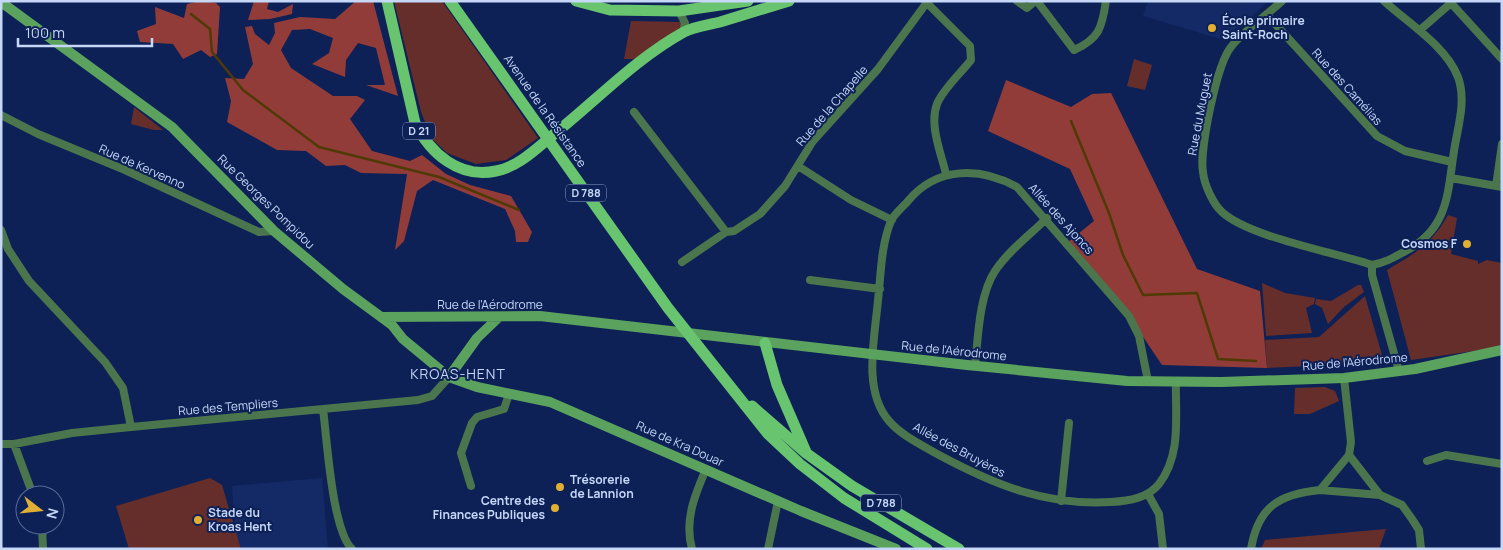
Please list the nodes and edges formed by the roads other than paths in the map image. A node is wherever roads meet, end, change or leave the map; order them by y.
1 (387, 1) edge
2 (450, 1) edge
3 (576, 1) edge
4 (748, 1) edge
5 (789, 1) edge
6 (1017, 1) edge
7 (1036, 1) edge
8 (1106, 1) edge
9 (1282, 1) edge
10 (1384, 1) edge
11 (1, 2) edge
12 (926, 2) edge
13 (679, 11) junction
14 (1267, 15) junction
15 (1420, 30) junction
16 (683, 33) junction
17 (1502, 59) edge
18 (634, 112) dead end
19 (1, 115) edge
20 (1502, 144) edge
21 (1452, 162) junction
22 (798, 166) junction
23 (946, 174) junction
24 (1451, 178) junction
25 (1499, 186) edge
26 (1047, 218) junction
27 (892, 220) junction
28 (1, 230) edge
29 (274, 231) junction
30 (726, 232) junction
31 (682, 262) dead end
32 (1372, 265) junction
33 (810, 280) dead end
34 (880, 289) junction
35 (381, 317) junction
36 (403, 317) junction
37 (499, 317) junction
38 (403, 339) junction
39 (765, 343) junction
40 (1502, 350) edge
41 (873, 355) junction
42 (975, 366) junction
43 (1399, 370) junction
44 (449, 376) junction
45 (1344, 378) junction
46 (1148, 381) junction
47 (1176, 381) junction
48 (725, 382) junction
49 (509, 394) junction
50 (324, 409) junction
51 (1069, 423) dead end
52 (131, 427) junction
53 (1, 444) edge
54 (14, 444) junction
55 (806, 454) junction
56 (1349, 454) junction
57 (1426, 461) dead end
58 (1502, 464) edge
59 (706, 470) junction
60 (29, 485) edge
61 (471, 486) dead end
62 (1320, 490) junction
63 (1148, 494) junction
64 (1380, 495) junction
65 (778, 501) junction
66 (1061, 501) junction
67 (42, 535) edge
68 (894, 548) edge
69 (43, 549) edge
70 (352, 549) edge
71 (692, 549) edge
72 (768, 549) edge
73 (927, 549) edge
74 (959, 549) edge
75 (1163, 549) edge
76 (1251, 549) edge
77 (1421, 549) edge

1 - 16 main road, D 21
2 - 48 main road, Avenue de la Résistance / D 788
3 - 13 main road
4 - 13 main road
5 - 16 main road
6 - 7 street
7 - 8 street
9 - 14 street, Rue du Muguet
10 - 15 street
11 - 29 street, Rue Georges Pompidou
12 - 22 street, Rue de la Chapelle
12 - 23 street
13 - 16 street
14 - 21 street, Rue des Camélias
14 - 32 street, Rue du Muguet
15 - 17 street
15 - 21 street
18 - 30 street
19 - 29 street, Rue de Kervenno
20 - 25 street
21 - 24 street
22 - 27 street
22 - 30 street, Rue de la Chapelle
23 - 26 street, Allée des Ajoncs
23 - 27 street, Allée des Ajoncs
24 - 25 street
24 - 32 street
26 - 42 street
26 - 46 street, Allée des Ajoncs
27 - 34 street, Allée des Ajoncs
28 - 52 street
29 - 35 street, Rue Georges Pompidou
30 - 31 street, Rue de la Chapelle
32 - 43 street
33 - 34 street
34 - 41 street, Allée des Ajoncs
35 - 36 street, Rue de l'Aérodrome
35 - 38 street, Rue Georges Pompidou
36 - 37 street, Rue de l'Aérodrome
36 - 38 street
37 - 39 street, Rue de l'Aérodrome
37 - 44 street
38 - 44 street, Rue Georges Pompidou
39 - 41 street, Rue de l'Aérodrome
39 - 55 main road
40 - 43 street, Rue de l'Aérodrome
41 - 42 street, Rue de l'Aérodrome
41 - 66 street, Allée des Bruyères
42 - 46 street, Rue de l'Aérodrome
43 - 45 street, Rue de l'Aérodrome
44 - 49 street, Rue de Kra Douar
44 - 50 street, Rue des Templiers
45 - 47 street, Rue de l'Aérodrome
45 - 56 street
46 - 47 street, Rue de l'Aérodrome
47 - 63 street
48 - 55 main road, Avenue de la Résistance / D 788
48 - 73 main road, Avenue de la Résistance / D 788
49 - 59 street, Rue de Kra Douar
49 - 61 street
50 - 52 street, Rue des Templiers
50 - 70 street
51 - 66 street
52 - 54 street, Rue des Templiers
53 - 54 street, Rue des Templiers
54 - 60 street
55 - 74 main road, Avenue de la Résistance / D 788
56 - 62 street
56 - 64 street
57 - 58 street
59 - 65 street, Rue de Kra Douar
59 - 71 street
62 - 64 street
62 - 76 street
63 - 66 street, Allée des Bruyères
63 - 75 street
64 - 77 street
65 - 68 street, Rue de Kra Douar
65 - 72 street
67 - 69 street

